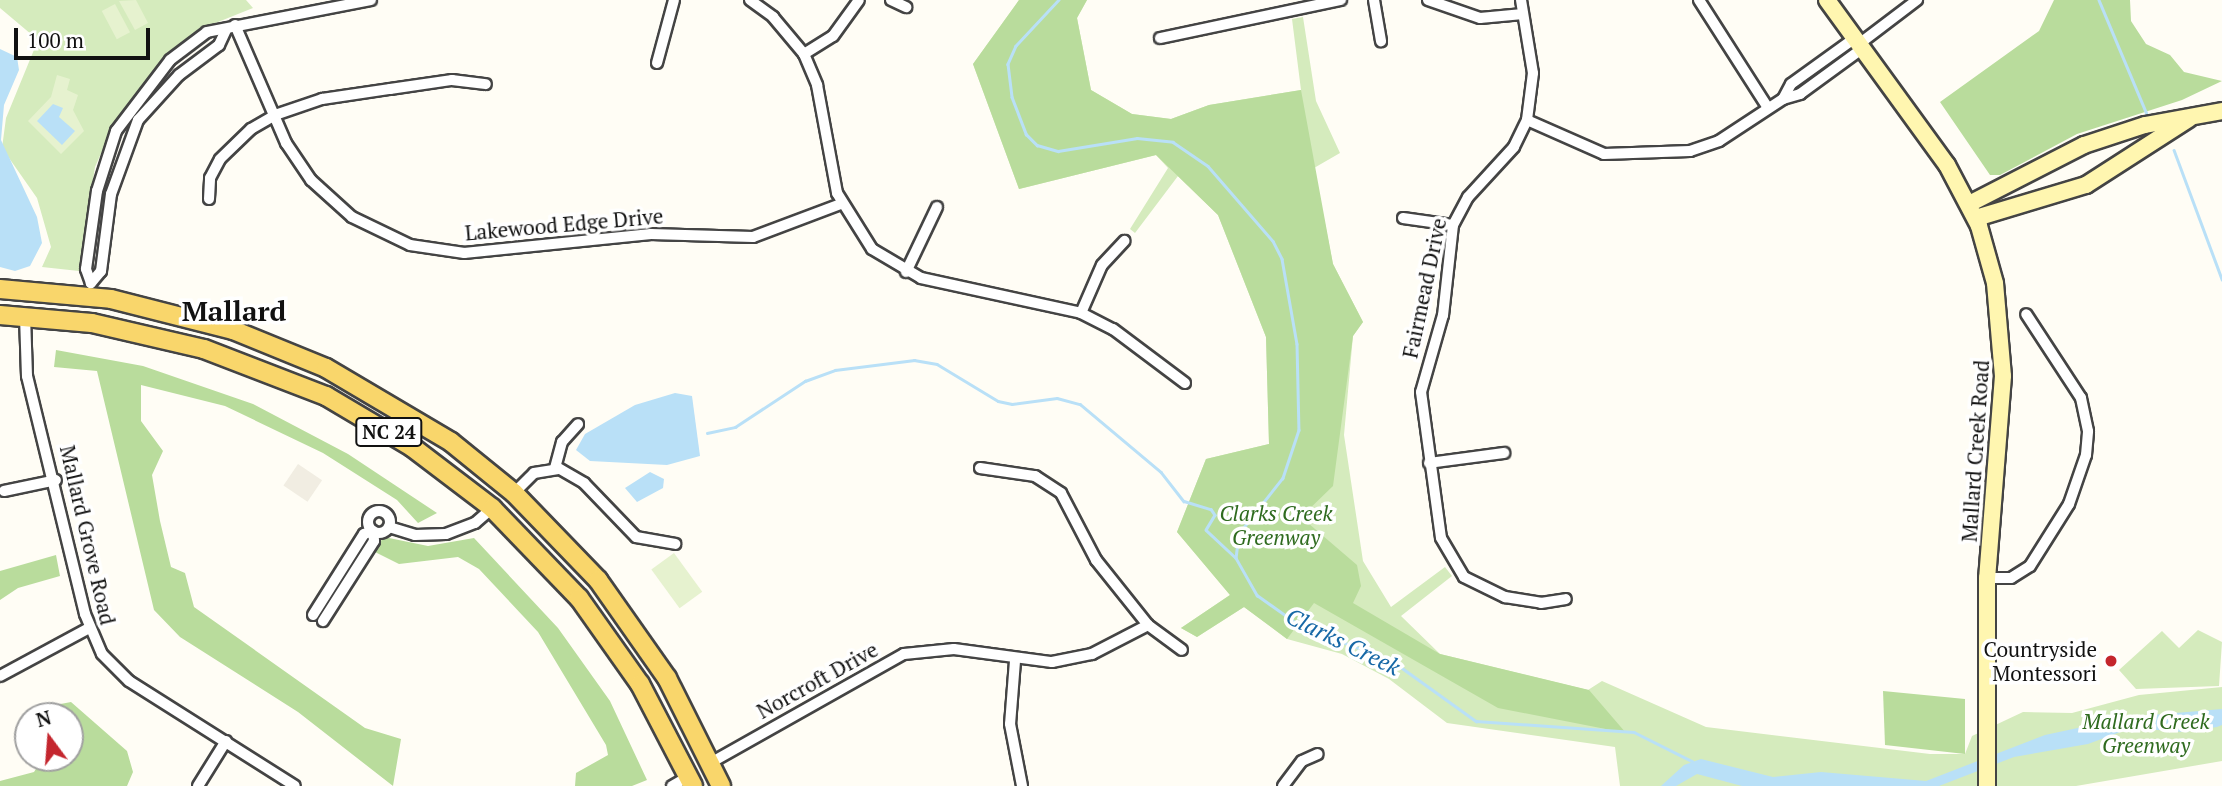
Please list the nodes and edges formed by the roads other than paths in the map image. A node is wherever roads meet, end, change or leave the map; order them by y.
1 (371, 0) edge
2 (674, 0) edge
3 (750, 0) edge
4 (859, 0) edge
5 (891, 0) edge
6 (1341, 0) edge
7 (1374, 0) edge
8 (1427, 0) edge
9 (1521, 0) edge
10 (1699, 0) edge
11 (1827, 0) edge
12 (1917, 0) edge
13 (315, 4) edge
14 (906, 7) dead end
15 (1523, 14) junction
16 (231, 28) junction
17 (1160, 38) dead end
18 (1381, 41) dead end
19 (1859, 43) junction
20 (804, 54) junction
21 (657, 63) dead end
22 (486, 84) dead end
23 (1768, 108) junction
24 (2222, 111) edge
25 (275, 115) junction
26 (2189, 119) junction
27 (1527, 120) junction
28 (209, 199) dead end
29 (841, 204) junction
30 (937, 208) dead end
31 (1972, 211) junction
32 (1403, 218) dead end
33 (1453, 225) junction
34 (1124, 241) dead end
35 (906, 272) junction
36 (0, 289) edge
37 (90, 290) junction
38 (1081, 313) junction
39 (2026, 314) dead end
40 (0, 315) edge
41 (25, 316) junction
42 (1185, 383) dead end
43 (574, 425) dead end
44 (1504, 453) dead end
45 (1429, 463) junction
46 (555, 468) junction
47 (980, 468) dead end
48 (55, 480) junction
49 (4, 491) dead end
50 (514, 493) junction
51 (492, 508) junction
52 (389, 527) junction
53 (373, 531) junction
54 (671, 542) dead end
55 (1987, 578) junction
56 (1566, 599) dead end
57 (318, 618) dead end
58 (1148, 625) junction
59 (89, 628) junction
60 (1182, 650) dead end
61 (620, 653) junction
62 (1015, 661) junction
63 (0, 676) edge
64 (226, 741) junction
65 (1318, 754) dead end
66 (712, 762) junction
67 (691, 781) edge
68 (198, 786) edge
69 (295, 786) edge
70 (672, 786) edge
71 (710, 786) edge
72 (722, 786) edge
73 (1022, 786) edge
74 (1283, 786) edge
75 (1987, 786) edge

1 - 13 street
2 - 21 street
3 - 20 street
4 - 20 street
5 - 14 street
6 - 17 street
7 - 18 street
8 - 15 street
9 - 15 street, Fairmead Drive
10 - 23 street
11 - 19 main road, Mallard Creek Road
12 - 19 street
13 - 16 street
15 - 27 street, Fairmead Drive
16 - 25 street, Lakewood Edge Drive
16 - 37 street
16 - 37 street
19 - 23 street
19 - 31 main road, Mallard Creek Road
20 - 29 street
22 - 25 street
23 - 27 street
24 - 26 main road
25 - 28 street
25 - 29 street, Lakewood Edge Drive
26 - 31 main road
26 - 31 main road
27 - 33 street, Fairmead Drive
29 - 35 street
30 - 35 street
31 - 55 main road, Mallard Creek Road
32 - 33 street
33 - 45 street, Fairmead Drive
34 - 38 street
35 - 38 street
36 - 37 main road, NC 24
37 - 50 main road, NC 24
38 - 42 street
39 - 55 street
40 - 41 main road, NC 24
41 - 48 street, Mallard Grove Road
41 - 51 main road, NC 24
43 - 46 street
44 - 45 street
45 - 56 street, Fairmead Drive
46 - 50 street
46 - 54 street
47 - 58 street
48 - 49 street
48 - 59 street, Mallard Grove Road
50 - 66 main road, NC 24
51 - 52 street
51 - 61 main road, NC 24
52 - 53 street
52 - 53 street
53 - 57 street
55 - 75 main road, Mallard Creek Road
58 - 60 street
58 - 62 street, Norcroft Drive
59 - 63 street
59 - 64 street, Mallard Grove Road
61 - 66 main road
61 - 67 main road, NC 24
62 - 66 street, Norcroft Drive
62 - 73 street
64 - 68 street
64 - 69 street, Mallard Grove Road
65 - 74 street
66 - 72 main road, NC 24
67 - 70 street
67 - 71 main road

